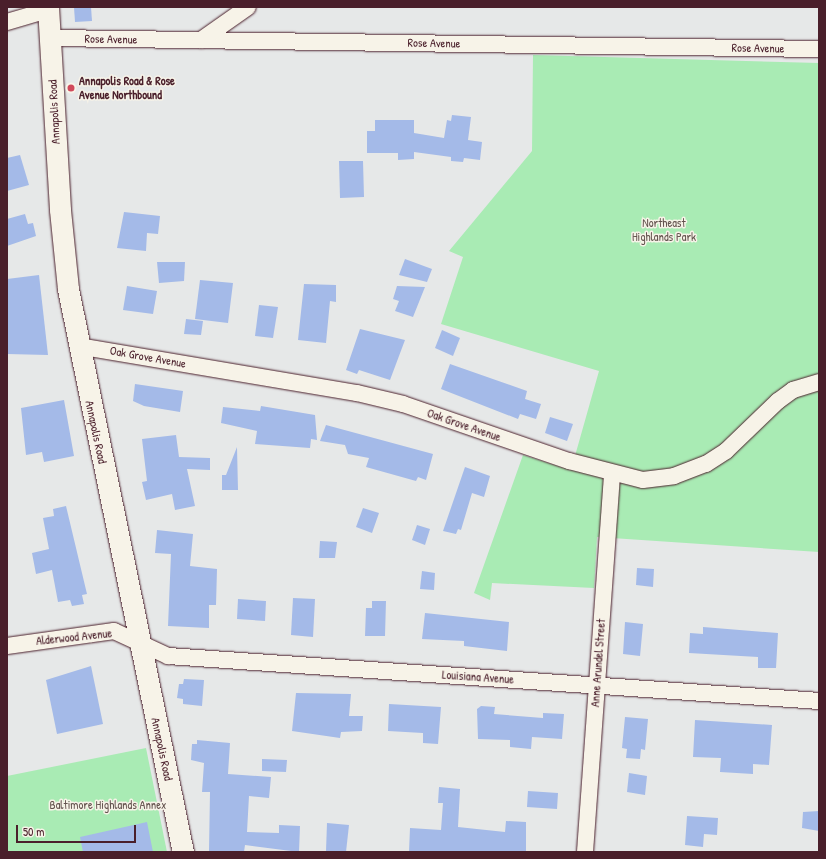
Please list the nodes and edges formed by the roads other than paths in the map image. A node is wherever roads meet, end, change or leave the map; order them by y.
1 (248, 7) edge
2 (48, 8) edge
3 (7, 22) edge
4 (50, 38) junction
5 (201, 40) junction
6 (819, 49) edge
7 (78, 346) junction
8 (819, 382) edge
9 (612, 474) junction
10 (140, 643) junction
11 (7, 646) edge
12 (597, 686) junction
13 (819, 701) edge
14 (183, 852) edge
15 (585, 852) edge

1 - 5 street
2 - 3 street
2 - 4 main road, Annapolis Road
4 - 5 street, Rose Avenue
4 - 7 main road, Annapolis Road
5 - 6 street, Rose Avenue
7 - 9 street, Oak Grove Avenue
7 - 10 main road, Annapolis Road
8 - 9 street, Oak Grove Avenue
9 - 12 street, Anne Arundel Street
10 - 11 street, Alderwood Avenue
10 - 12 street, Louisiana Avenue
10 - 14 main road, Annapolis Road
12 - 13 street, Louisiana Avenue
12 - 15 street, Anne Arundel Street

